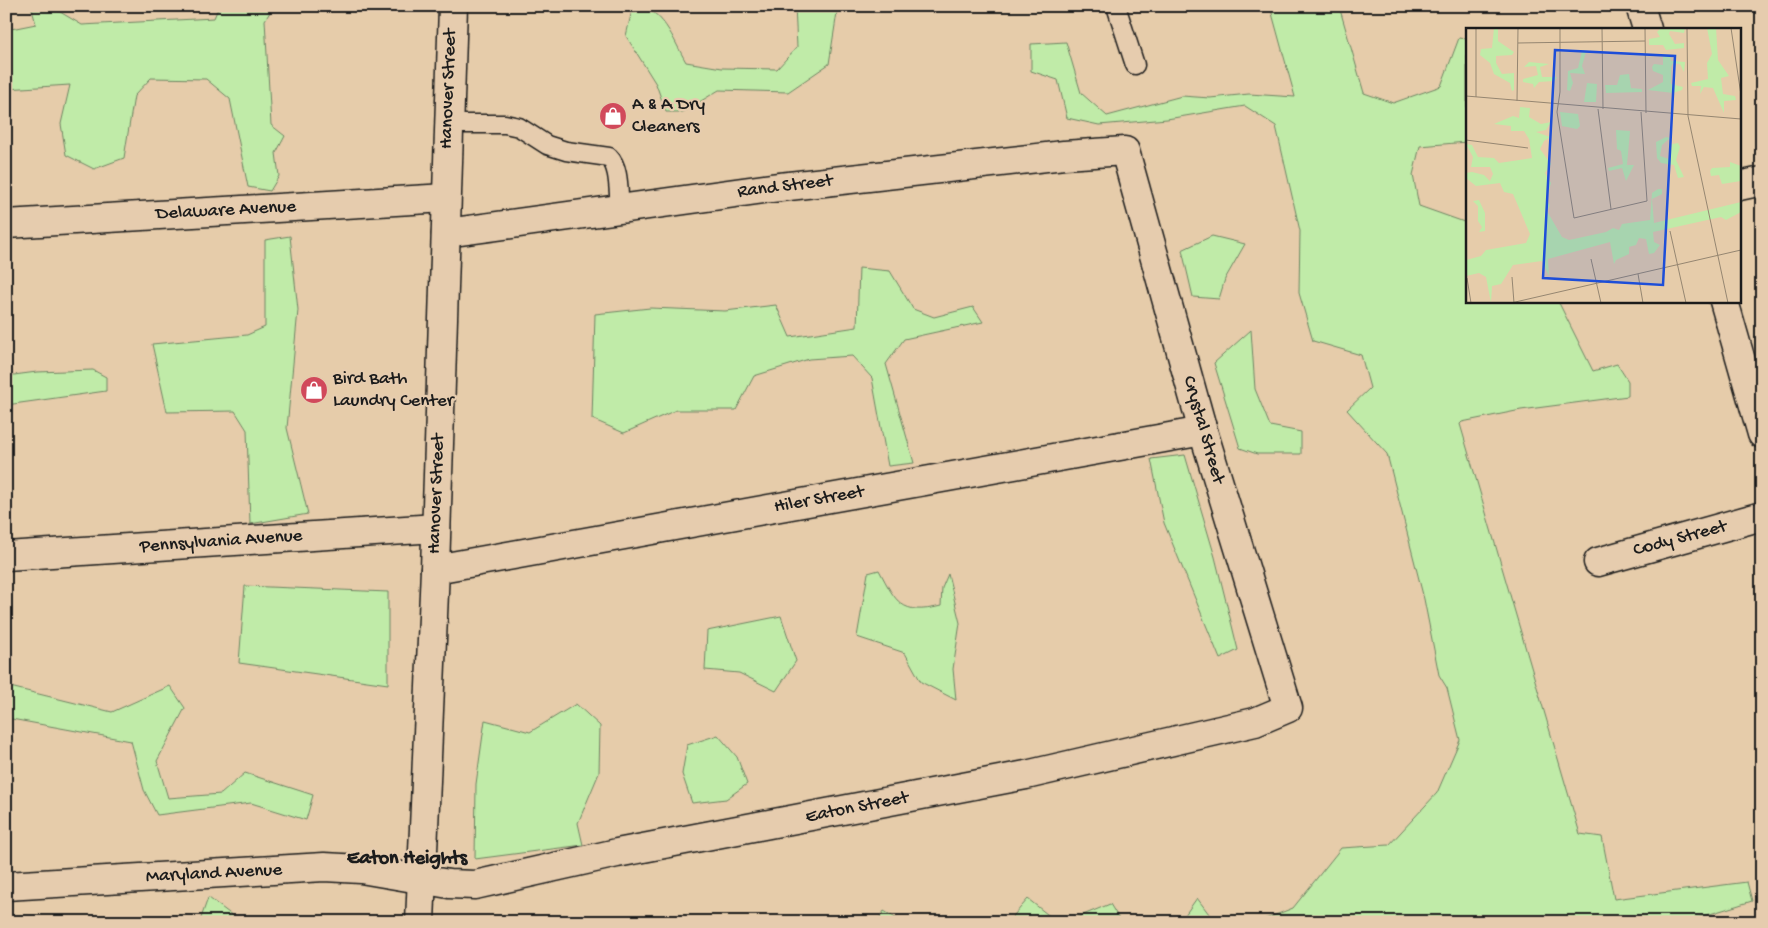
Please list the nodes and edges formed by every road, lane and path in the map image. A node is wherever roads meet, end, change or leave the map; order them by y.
1 (453, 6) edge
2 (1116, 6) edge
3 (1640, 6) edge
4 (1647, 28) edge
5 (1135, 65) dead end
6 (448, 124) junction
7 (1126, 151) joint
8 (1762, 181) edge
9 (1740, 186) edge
10 (446, 198) junction
11 (620, 207) junction
12 (6, 224) edge
13 (446, 233) junction
14 (1724, 302) edge
15 (1203, 431) junction
16 (1762, 434) edge
17 (1762, 516) edge
18 (436, 528) junction
19 (6, 556) edge
20 (1598, 562) dead end
21 (435, 569) junction
22 (1288, 708) joint
23 (422, 879) junction
24 (6, 886) edge
25 (420, 922) edge

1 - 6 street, Hanover Street
2 - 5 lane
3 - 4 street
6 - 10 street, Hanover Street
6 - 11 lane
7 - 11 street, Rand Street
7 - 15 street, Crystal Street
8 - 9 street
10 - 12 street, Delaware Avenue
10 - 13 street, Hanover Street
11 - 13 street, Rand Street
13 - 18 street, Hanover Street
14 - 16 street
15 - 21 street, Hiler Street
15 - 22 street, Crystal Street
17 - 20 street, Cody Street
18 - 19 street, Pennsylvania Avenue
18 - 21 street, Hanover Street
21 - 23 street, Hanover Street
22 - 23 street, Eaton Street
23 - 24 street, Maryland Avenue
23 - 25 street, Hanover Street

